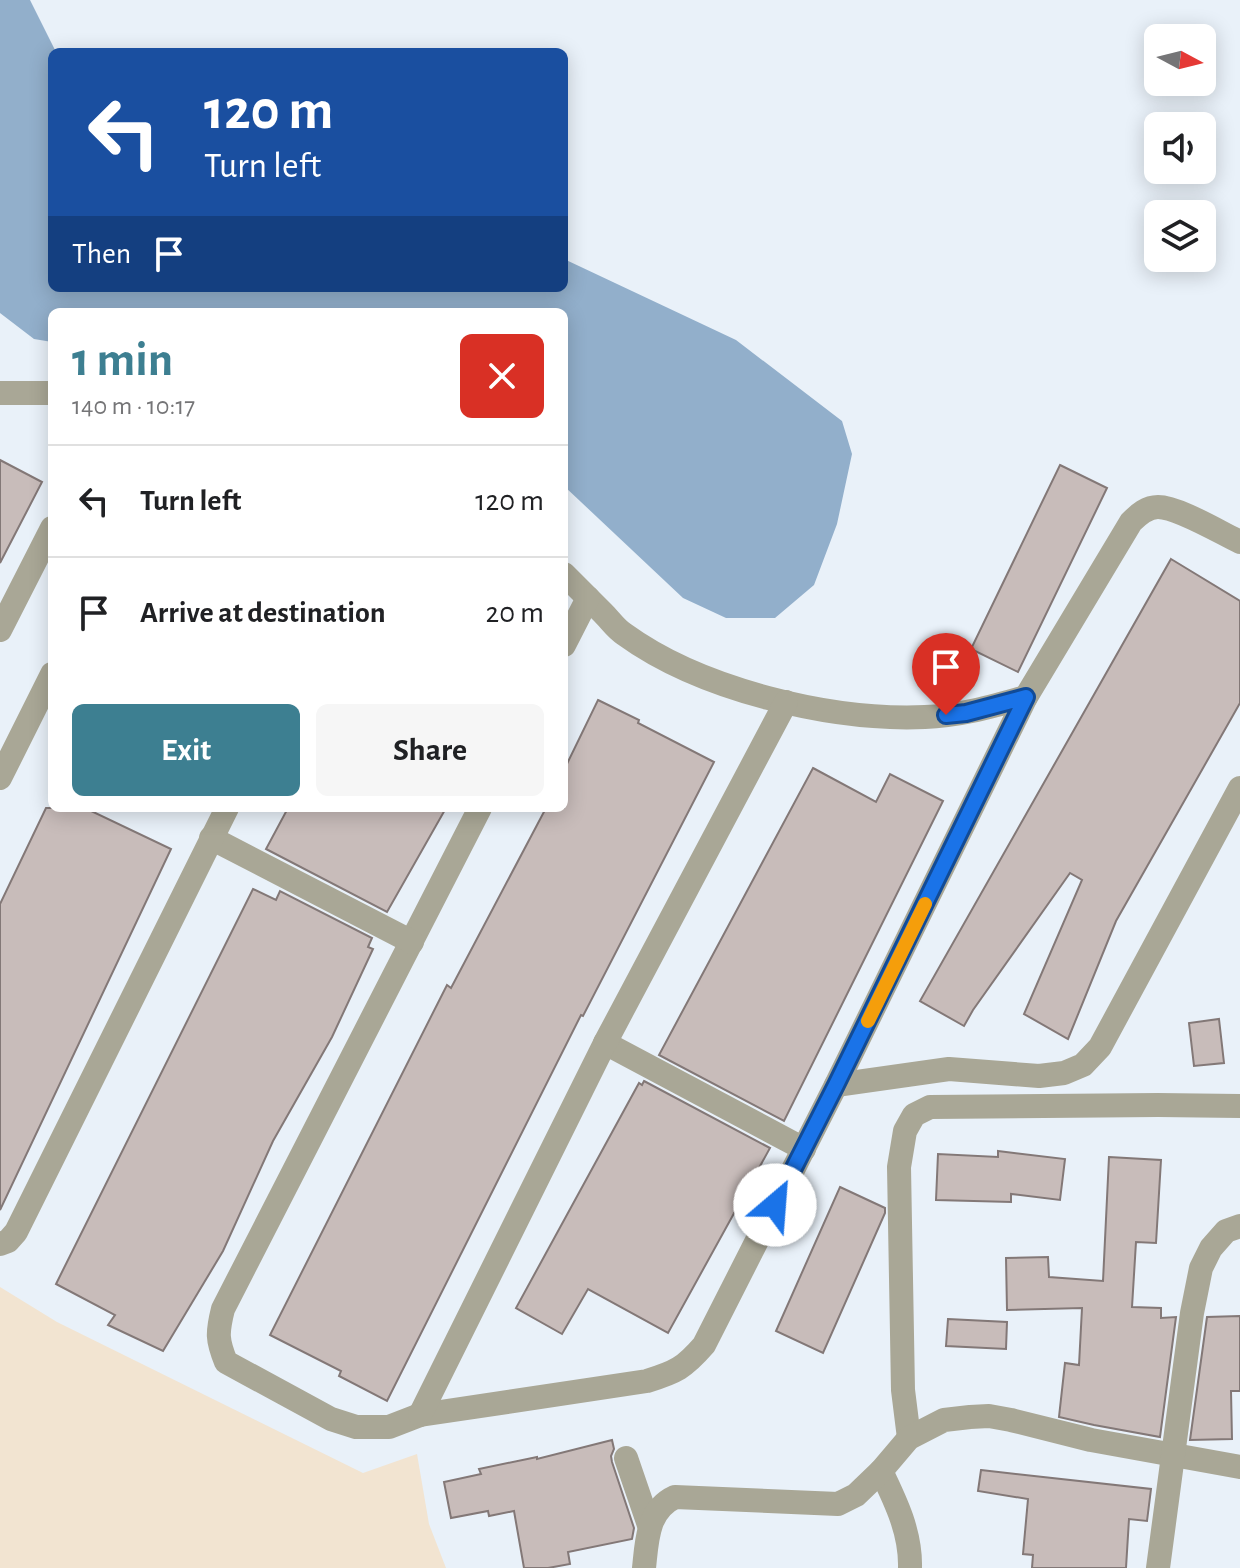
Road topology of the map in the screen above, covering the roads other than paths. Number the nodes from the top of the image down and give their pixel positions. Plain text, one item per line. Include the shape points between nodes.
1 (0, 393) edge
2 (48, 393) edge
3 (48, 536) edge
4 (1240, 542) edge
5 (568, 578) edge
6 (588, 598) junction
7 (0, 630) edge
8 (568, 637) edge
9 (48, 682) edge
10 (1026, 697) junction
11 (786, 702) junction
12 (0, 778) edge
13 (1240, 788) edge
14 (225, 812) edge
15 (478, 812) edge
16 (211, 838) junction
17 (412, 942) junction
18 (605, 1043) junction
19 (836, 1085) junction
20 (1240, 1106) edge
21 (804, 1149) junction
22 (1240, 1226) edge
23 (0, 1244) edge
24 (420, 1415) junction
25 (909, 1438) junction
26 (1173, 1456) junction
27 (626, 1458) dead end
28 (1240, 1467) edge
29 (881, 1471) junction
30 (649, 1525) junction
31 (644, 1568) edge
32 (910, 1568) edge
33 (1158, 1568) edge

1 - 2 street
3 - 7 street
4 - 10 street via 1170,509 1143,511 1131,522
5 - 6 street
6 - 8 street
6 - 11 street via 622,633 655,653 731,687
9 - 12 street
10 - 11 street via 926,717 886,717
10 - 19 street
11 - 18 street
13 - 19 street via 1100,1047 1083,1065 1039,1076 949,1069
14 - 16 street
15 - 17 street
16 - 17 street
16 - 23 street via 16,1232
17 - 24 street via 223,1309 217,1331 226,1362 331,1419 373,1428
18 - 21 street
18 - 24 street
19 - 21 street
20 - 25 street via 930,1107 914,1115 905,1131 899,1167 903,1390
21 - 24 street via 704,1345 689,1362 647,1381
22 - 26 street via 1226,1231 1201,1268
25 - 26 street via 944,1420 989,1416
25 - 29 street
26 - 28 street
26 - 33 street
27 - 30 street
29 - 30 street via 838,1504 675,1497 665,1501
29 - 32 street via 906,1529
30 - 31 street

